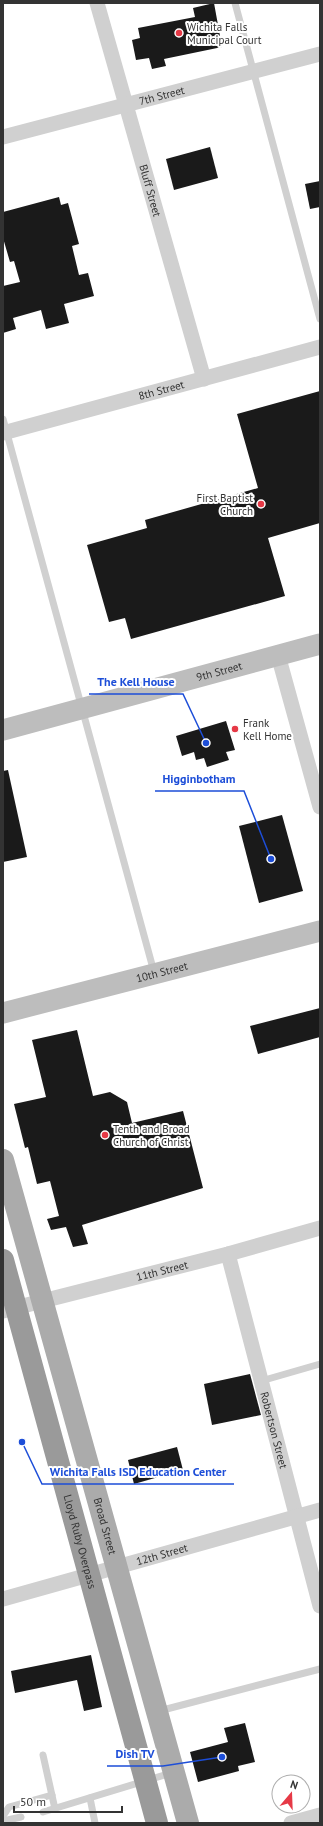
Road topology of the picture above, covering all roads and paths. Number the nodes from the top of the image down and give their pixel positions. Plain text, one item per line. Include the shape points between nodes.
1 (97, 3) edge
2 (235, 3) edge
3 (320, 54) edge
4 (253, 72) junction
5 (125, 105) junction
6 (3, 137) edge
7 (320, 319) edge
8 (320, 347) edge
9 (204, 379) junction
10 (4, 428) edge
11 (320, 644) edge
12 (278, 655) junction
13 (82, 708) junction
14 (3, 730) edge
15 (320, 807) edge
16 (320, 931) edge
17 (154, 974) junction
18 (3, 1013) edge
19 (3, 1160) edge
20 (320, 1228) edge
21 (228, 1254) junction
22 (3, 1260) edge
23 (42, 1301) junction
24 (3, 1312) edge
25 (320, 1364) edge
26 (261, 1381) junction
27 (320, 1510) edge
28 (296, 1516) junction
29 (116, 1567) junction
30 (3, 1598) edge
31 (320, 1606) edge
32 (320, 1669) edge
33 (157, 1712) junction
34 (43, 1755) dead end
35 (173, 1772) junction
36 (52, 1795) junction
37 (90, 1798) junction
38 (55, 1809) junction
39 (43, 1812) dead end
40 (320, 1815) edge
41 (3, 1816) edge
42 (21, 1817) dead end
43 (3, 1822) edge
44 (96, 1823) edge
45 (157, 1823) edge
46 (188, 1823) edge
47 (291, 1823) edge

1 - 5 street, Bluff Street
2 - 4 lane
3 - 4 street, 7th Street
4 - 5 street, 7th Street
4 - 7 lane
5 - 6 street, 7th Street
5 - 9 street, Bluff Street
8 - 9 street, 8th Street
9 - 10 street, 8th Street
10 - 13 lane
11 - 12 street, 9th Street
12 - 13 street, 9th Street
12 - 15 street
13 - 14 street, 9th Street
13 - 17 lane
16 - 17 street, 10th Street
17 - 18 street, 10th Street
19 - 23 main road, Broad Street
20 - 21 street, 11th Street
21 - 23 street, 11th Street
21 - 26 street, Robertson Street
22 - 45 highway, Lloyd Ruby Overpass, bridge
23 - 24 street, 11th Street
23 - 29 main road, Broad Street
25 - 26 lane
26 - 28 street, Robertson Street
27 - 28 street, 12th Street
28 - 29 street, 12th Street
28 - 31 street, Robertson Street
29 - 30 street, 12th Street
29 - 33 main road, Broad Street
32 - 33 lane
33 - 35 main road, Broad Street
34 - 36 lane
35 - 37 lane
35 - 46 main road, Broad Street
36 - 38 lane
36 - 41 lane via 9,1807
37 - 38 lane
37 - 44 lane
38 - 39 lane
40 - 47 street
42 - 43 lane

